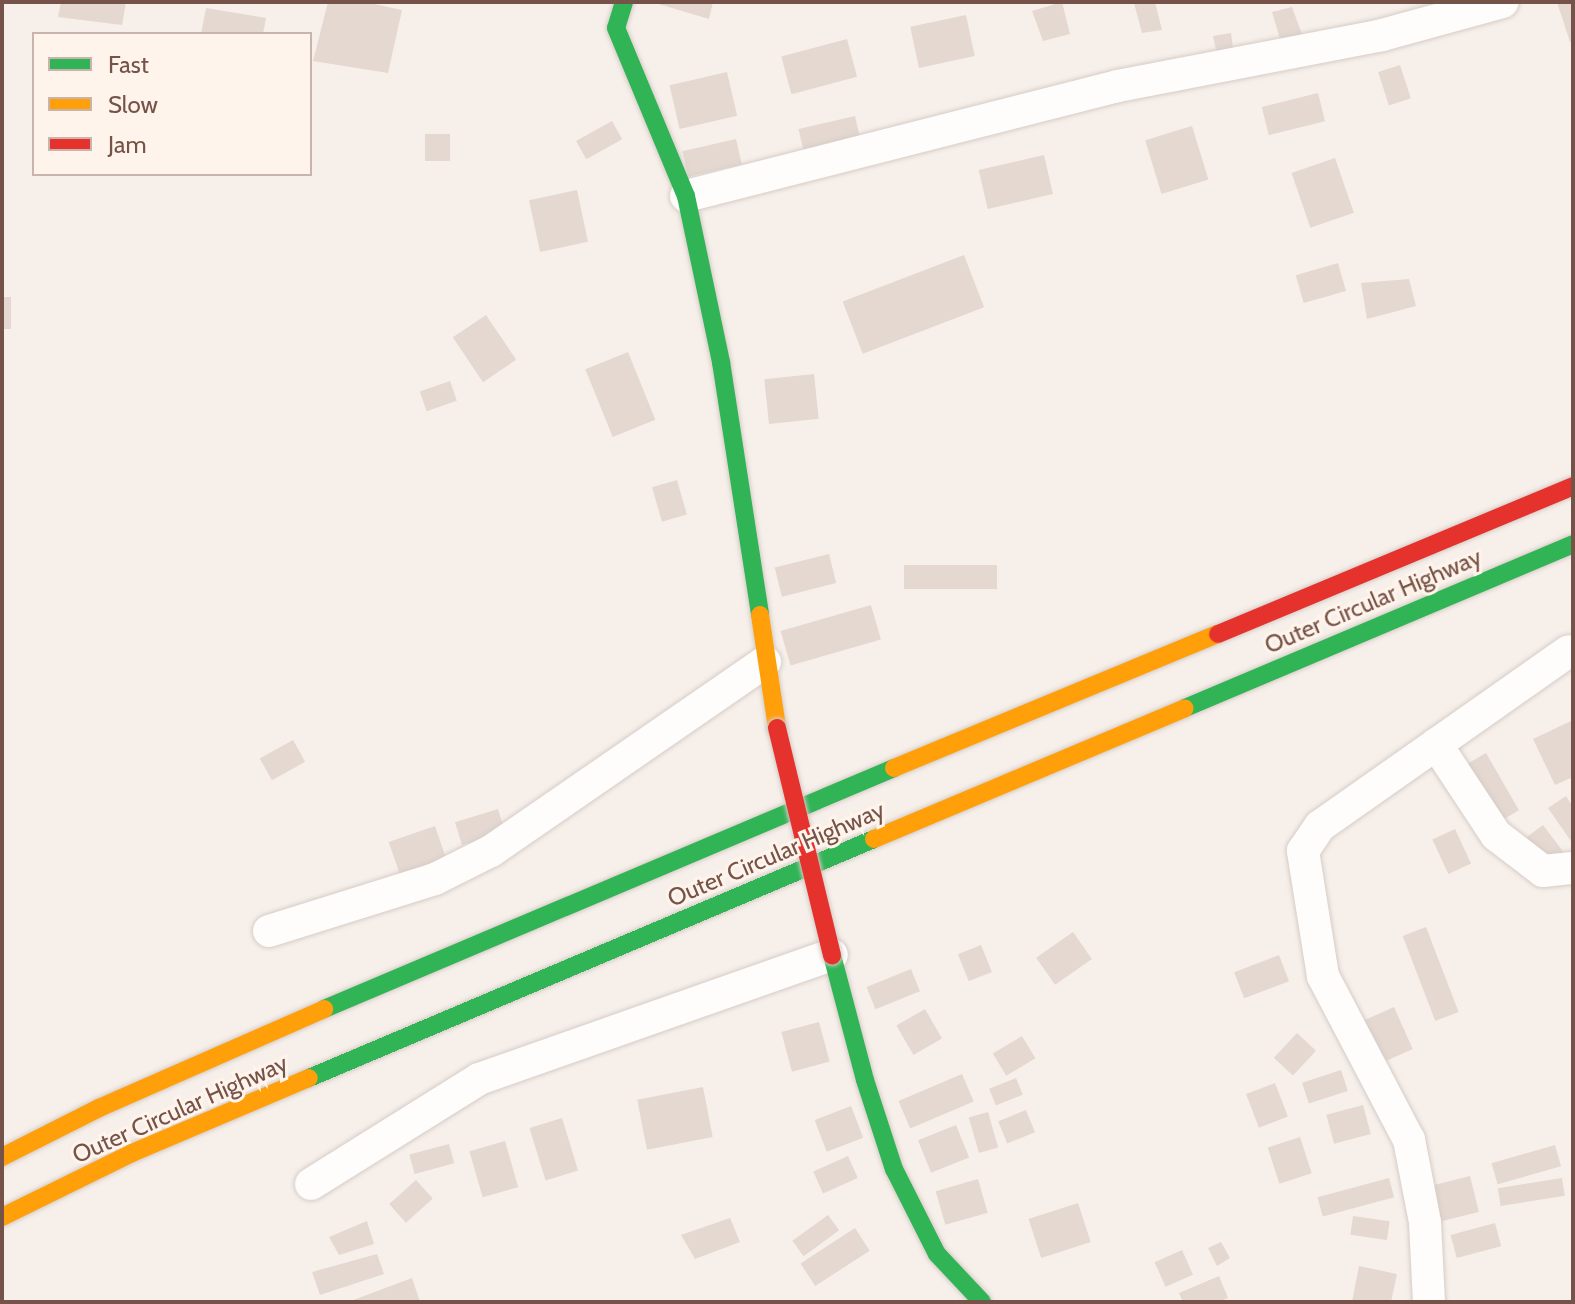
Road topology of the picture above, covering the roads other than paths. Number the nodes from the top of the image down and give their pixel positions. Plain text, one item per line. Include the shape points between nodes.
1 (624, 2) edge
2 (1503, 2) edge
3 (686, 196) junction
4 (1573, 486) edge
5 (1573, 544) edge
6 (1569, 651) dead end
7 (765, 662) junction
8 (1436, 744) junction
9 (1573, 868) edge
10 (269, 931) dead end
11 (832, 955) junction
12 (2, 1157) edge
13 (311, 1184) dead end
14 (2, 1217) edge
15 (982, 1302) edge
16 (1429, 1302) edge

1 - 3 main road via 616,28
2 - 3 street via 1382,35 1118,86
3 - 7 main road via 721,362
4 - 12 main road, Outer Circular Highway via 447,954 99,1108
5 - 14 main road, Outer Circular Highway via 132,1153
6 - 8 street
7 - 10 street via 491,851 435,879
7 - 11 main road, bridge
8 - 9 street via 1496,835 1543,871
8 - 16 street via 1320,826 1303,851 1323,976 1409,1140 1425,1222
11 - 13 street via 479,1079
11 - 15 main road via 894,1169 937,1254

